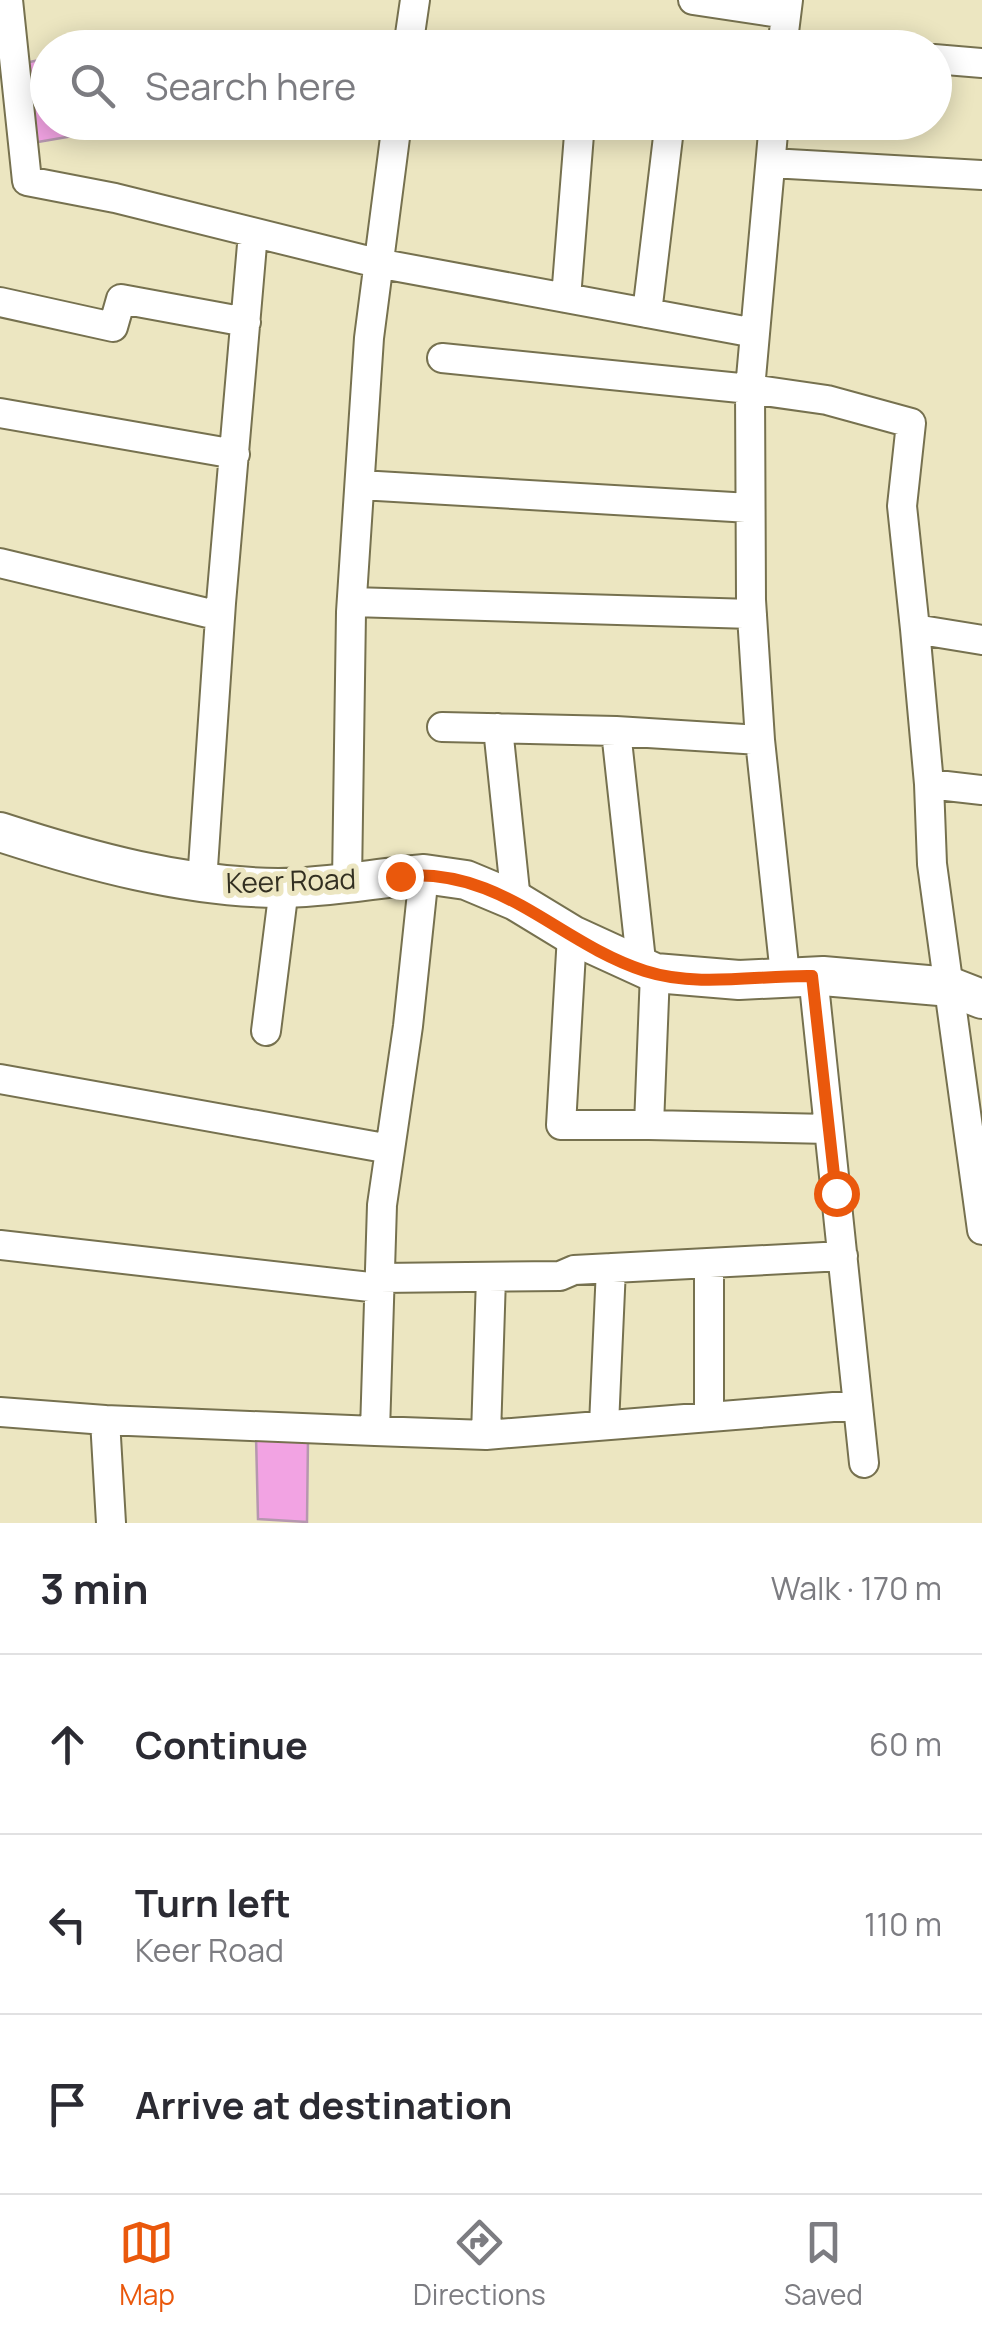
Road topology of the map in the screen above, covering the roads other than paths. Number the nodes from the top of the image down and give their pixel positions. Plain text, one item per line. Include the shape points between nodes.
1 (8, 0) edge
2 (415, 0) edge
3 (693, 0) edge
4 (787, 7) edge
5 (411, 30) edge
6 (952, 60) edge
7 (982, 63) edge
8 (395, 140) edge
9 (579, 140) edge
10 (668, 140) edge
11 (773, 140) edge
12 (771, 163) junction
13 (982, 175) edge
14 (14, 186) edge
15 (253, 233) junction
16 (377, 263) junction
17 (566, 298) junction
18 (0, 302) edge
19 (647, 313) junction
20 (246, 322) junction
21 (755, 333) junction
22 (442, 358) dead end
23 (750, 389) junction
24 (0, 413) edge
25 (235, 454) junction
26 (360, 485) junction
27 (750, 508) junction
28 (0, 563) edge
29 (352, 602) junction
30 (752, 614) junction
31 (220, 616) junction
32 (915, 630) junction
33 (982, 640) edge
34 (442, 727) dead end
35 (498, 728) junction
36 (616, 731) junction
37 (760, 740) junction
38 (929, 784) junction
39 (982, 790) edge
40 (0, 832) edge
41 (424, 874) junction
42 (202, 882) junction
43 (347, 882) junction
44 (284, 888) junction
45 (516, 902) junction
46 (572, 934) junction
47 (648, 972) junction
48 (798, 975) junction
49 (966, 993) edge
50 (266, 1032) dead end
51 (0, 1078) edge
52 (649, 1125) junction
53 (829, 1129) junction
54 (390, 1148) junction
55 (982, 1230) edge
56 (0, 1246) edge
57 (842, 1256) junction
58 (710, 1263) junction
59 (611, 1268) junction
60 (492, 1277) junction
61 (380, 1283) junction
62 (858, 1405) junction
63 (0, 1412) edge
64 (709, 1417) junction
65 (105, 1420) junction
66 (604, 1425) junction
67 (374, 1431) junction
68 (486, 1435) junction
69 (864, 1463) dead end
70 (111, 1523) edge

1 - 14 street
2 - 5 street
3 - 4 street
6 - 7 street
8 - 16 street
9 - 17 street
10 - 19 street
11 - 12 street
12 - 13 street
12 - 21 street
14 - 15 street via 115,198
15 - 16 street
15 - 20 street
16 - 17 street
16 - 26 street
17 - 19 street
18 - 20 street via 112,327 121,299
19 - 21 street
20 - 25 street
21 - 23 street
22 - 23 street
23 - 27 street
23 - 32 street via 827,400 911,423 902,506
24 - 25 street
25 - 31 street
26 - 27 street
26 - 29 street
27 - 30 street
28 - 31 street
29 - 30 street
29 - 43 street
30 - 37 street
31 - 42 street
32 - 33 street
32 - 38 street
34 - 35 street
35 - 36 street
35 - 45 street
36 - 37 street
36 - 47 street
37 - 48 street
38 - 39 street
38 - 49 street via 932,864
40 - 42 street, Keer Road
41 - 43 street, Keer Road
41 - 45 street, Keer Road via 466,880
41 - 54 street
42 - 44 street, Keer Road
43 - 44 street, Keer Road
44 - 50 street
45 - 46 street, Keer Road
46 - 47 street, Keer Road
46 - 52 street via 561,1125
47 - 48 street, Keer Road via 739,980
47 - 52 street
48 - 49 street, Keer Road
48 - 53 street
49 - 55 street
51 - 54 street
52 - 53 street
53 - 57 street
54 - 61 street
56 - 61 street
57 - 58 street
57 - 62 street
58 - 59 street
58 - 64 street
59 - 60 street
59 - 66 street
60 - 61 street
60 - 68 street
61 - 67 street
62 - 64 street
62 - 69 street
63 - 65 street
64 - 66 street
65 - 67 street
65 - 70 street
66 - 68 street
67 - 68 street

